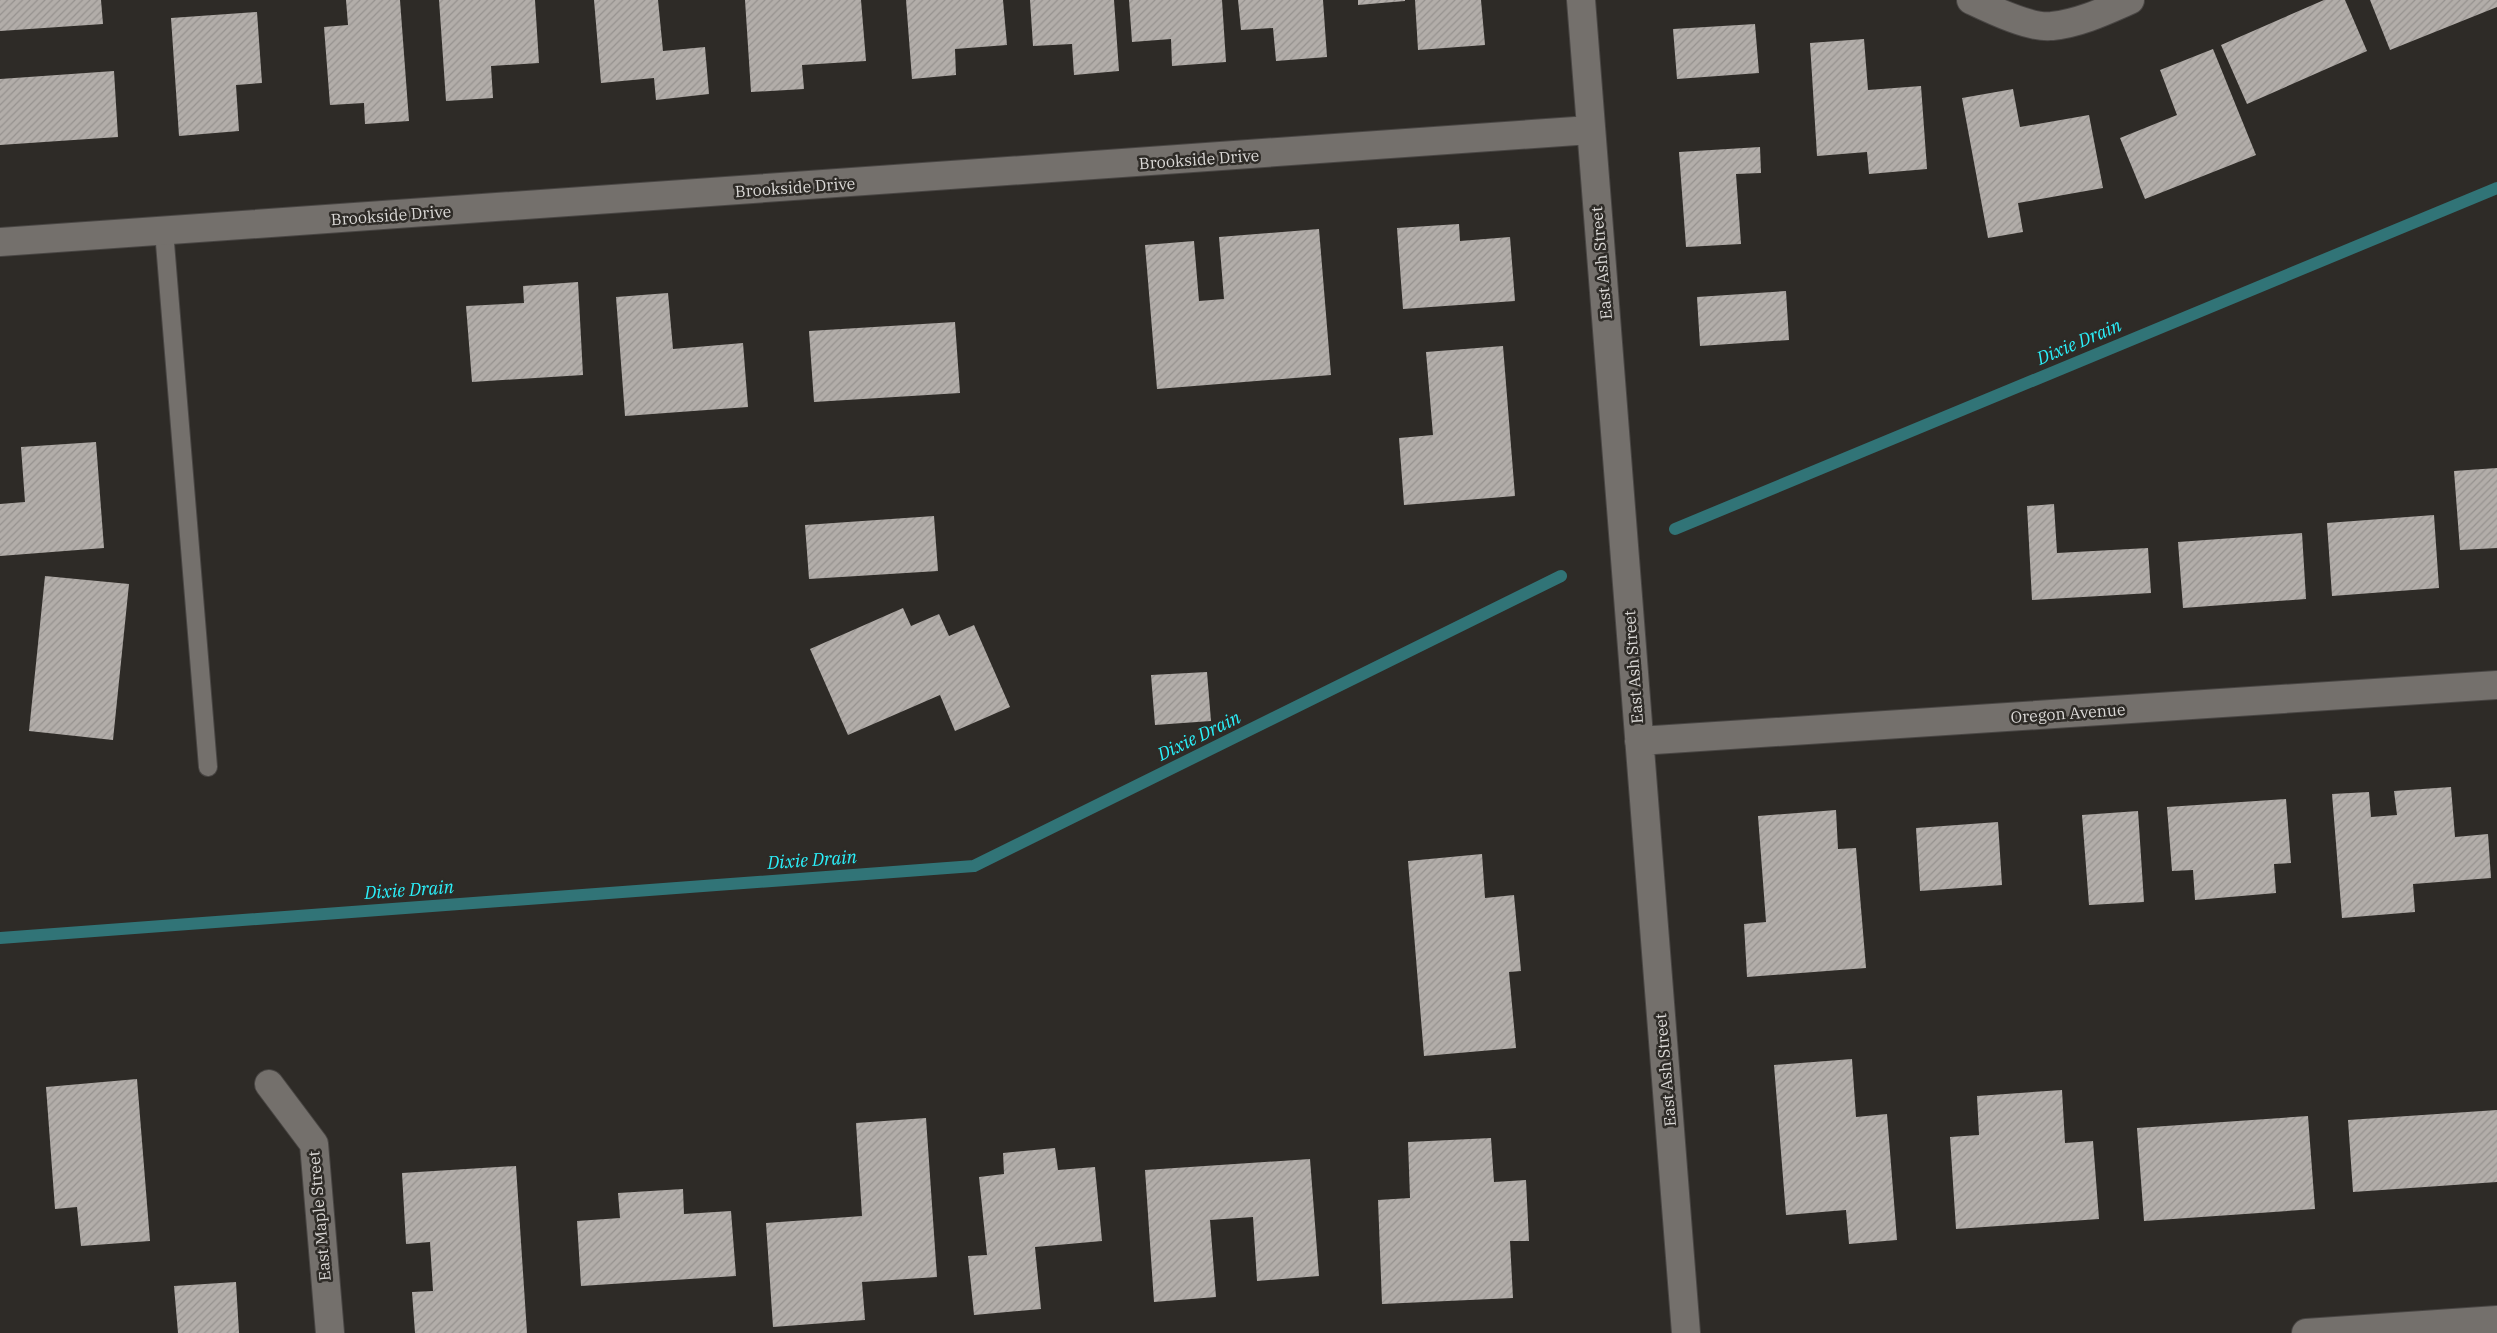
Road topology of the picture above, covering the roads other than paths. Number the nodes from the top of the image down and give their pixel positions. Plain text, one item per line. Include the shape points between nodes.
1 (1581, 0) edge
2 (1971, 0) edge
3 (2130, 0) edge
4 (1590, 130) junction
5 (164, 231) junction
6 (0, 242) edge
7 (2497, 685) edge
8 (1639, 741) junction
9 (208, 767) dead end
10 (270, 1084) dead end
11 (2497, 1320) edge
12 (330, 1333) edge
13 (1686, 1333) edge
14 (2306, 1333) edge

1 - 4 street, East Ash Street
2 - 3 street via 2004,16 2050,27 2093,16
4 - 5 street, Brookside Drive
4 - 8 street, East Ash Street
5 - 6 street, Brookside Drive
5 - 9 lane
7 - 8 street, Oregon Avenue
8 - 13 street, East Ash Street
10 - 12 street, East Maple Street via 314,1144
11 - 14 street

